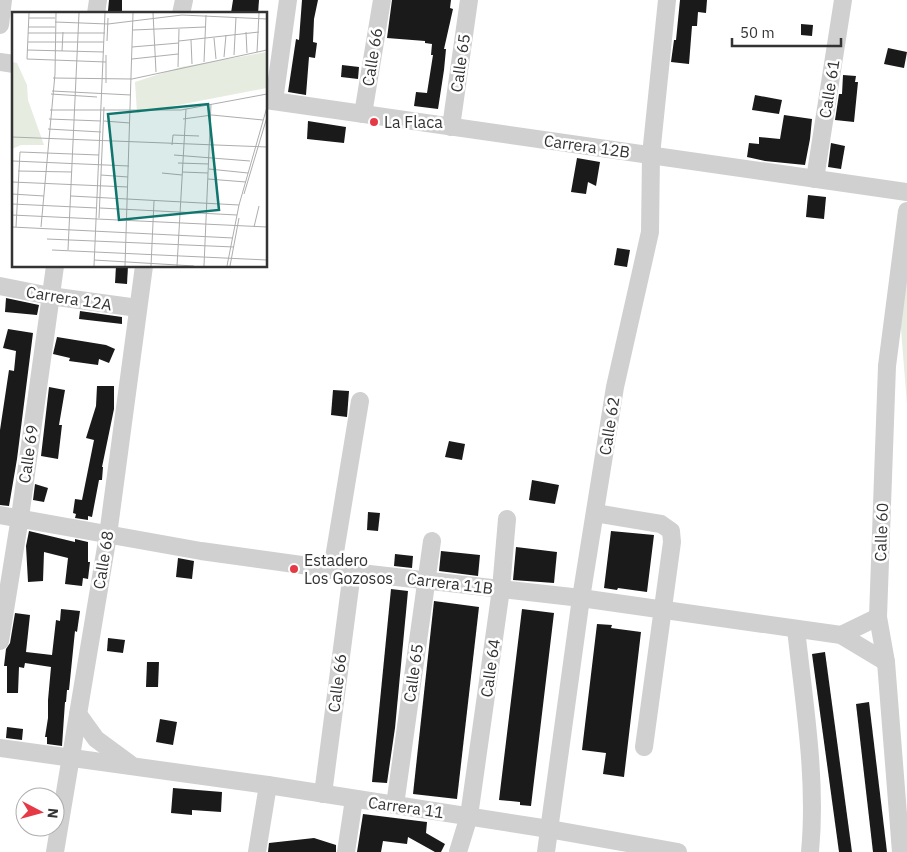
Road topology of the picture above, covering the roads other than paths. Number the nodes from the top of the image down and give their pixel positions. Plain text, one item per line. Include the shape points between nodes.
1 (4, 0) edge
2 (288, 0) edge
3 (382, 0) edge
4 (469, 0) edge
5 (667, 0) edge
6 (843, 0) edge
7 (0, 25) edge
8 (270, 101) edge
9 (363, 114) junction
10 (451, 127) junction
11 (651, 155) junction
12 (815, 179) junction
13 (907, 192) edge
14 (907, 211) edge
15 (55, 268) edge
16 (144, 268) edge
17 (0, 286) edge
18 (50, 296) junction
19 (138, 308) junction
20 (360, 401) dead end
21 (595, 513) junction
22 (0, 514) edge
23 (20, 518) junction
24 (507, 519) dead end
25 (108, 535) junction
26 (432, 541) dead end
27 (332, 570) junction
28 (352, 572) junction
29 (426, 580) junction
30 (501, 589) junction
31 (581, 598) junction
32 (663, 609) junction
33 (878, 617) junction
34 (796, 629) junction
35 (841, 635) junction
36 (0, 641) edge
37 (886, 662) junction
38 (78, 714) junction
39 (644, 747) dead end
40 (0, 748) edge
41 (71, 759) junction
42 (133, 766) junction
43 (268, 785) junction
44 (323, 794) junction
45 (354, 800) junction
46 (395, 804) junction
47 (469, 816) junction
48 (549, 829) junction
49 (55, 852) edge
50 (257, 852) edge
51 (346, 852) edge
52 (458, 852) edge
53 (546, 852) edge
54 (678, 852) edge
55 (810, 852) edge
56 (901, 852) edge

1 - 7 street
2 - 8 street
3 - 9 street, Calle 66
4 - 10 street, Calle 65
5 - 11 street, Calle 62
6 - 12 street, Calle 61
8 - 9 street, Carrera 12B
9 - 10 street, Carrera 12B
10 - 11 street, Carrera 12B
11 - 12 street, Carrera 12B
11 - 21 street, Calle 62 via 650,232 615,387
12 - 13 street, Carrera 12B
14 - 33 street, Calle 60 via 887,366
15 - 18 street, Calle 69
16 - 19 street, Calle 68
17 - 18 street, Carrera 12A
18 - 19 street, Carrera 12A
18 - 23 street, Calle 69
19 - 25 street, Calle 68
20 - 27 street
21 - 31 street, Calle 62
21 - 32 street via 661,524 671,531
22 - 23 street, Carrera 11B
23 - 25 street, Carrera 11B
23 - 36 street, Calle 69
24 - 30 street, Calle 64
25 - 27 street, Carrera 11B
25 - 38 street, Calle 68
26 - 29 street, Calle 65
27 - 28 street, Carrera 11B
28 - 29 street, Carrera 11B
28 - 44 street, Calle 66
29 - 30 street, Carrera 11B
29 - 46 street, Calle 65
30 - 31 street, Carrera 11B
30 - 47 street, Calle 64
31 - 32 street, Carrera 11B
31 - 48 street, Calle 62
32 - 34 street, Carrera 11B
32 - 39 street
33 - 35 street
33 - 37 street, Calle 60
34 - 35 street, Carrera 11B
34 - 55 street via 812,789
35 - 37 street, Carrera 11B
37 - 56 street, Calle 60
38 - 41 street, Calle 68
38 - 42 street, Carrera 11 via 96,739
40 - 41 street, Carrera 11
41 - 42 street, Carrera 11
41 - 49 street, Calle 68
42 - 43 street, Carrera 11
43 - 44 street, Carrera 11
43 - 50 street
44 - 45 street, Carrera 11
45 - 46 street, Carrera 11
45 - 51 street
46 - 47 street, Carrera 11
47 - 48 street, Carrera 11
47 - 52 street, Calle 64
48 - 53 street, Calle 62
48 - 54 street, Carrera 11

